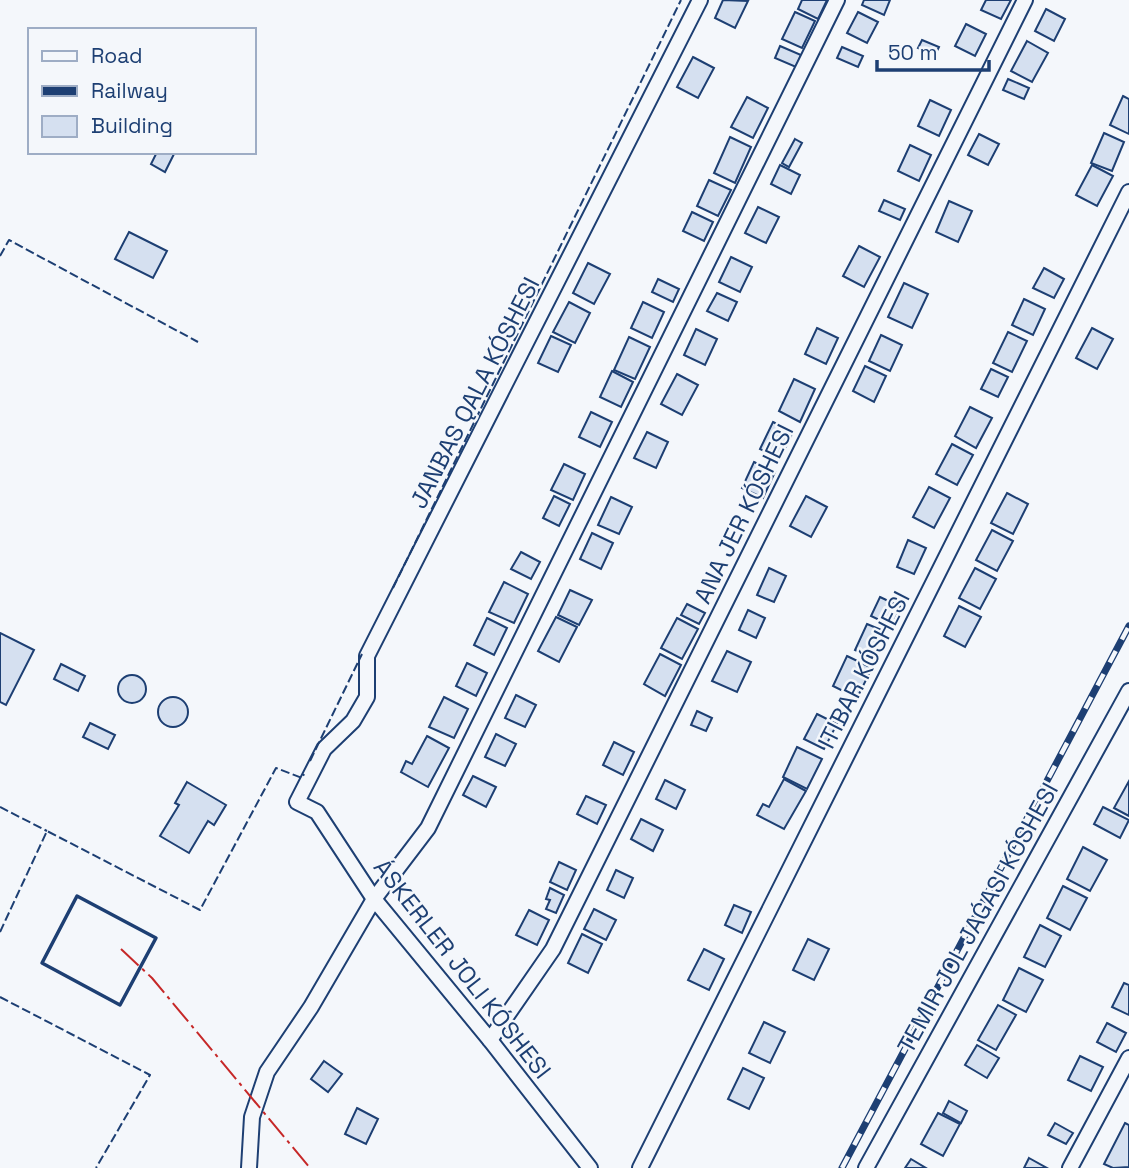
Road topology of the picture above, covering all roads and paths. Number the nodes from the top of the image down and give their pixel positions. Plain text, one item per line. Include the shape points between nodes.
1 (700, 0) edge
2 (837, 0) edge
3 (1025, 0) edge
4 (1129, 192) edge
5 (1129, 691) edge
6 (374, 899) junction
7 (490, 1040) junction
8 (1129, 1058) edge
9 (249, 1168) edge
10 (590, 1168) edge
11 (640, 1168) edge
12 (866, 1168) edge
13 (1070, 1168) edge

1 - 6 street, JANBAS QALA KÓSHESI via 367,656 367,697 354,721 324,749 297,802 317,812
2 - 6 street via 428,828
3 - 7 street, ANA JER KÓSHESI via 553,949
4 - 11 street, ITIBAR KÓSHESI
5 - 12 street
6 - 7 street
6 - 9 street via 267,1072 253,1116
7 - 10 street
8 - 13 street

